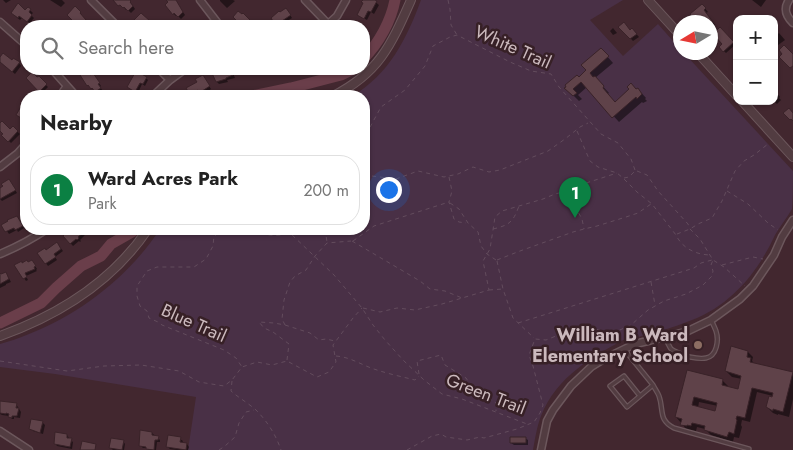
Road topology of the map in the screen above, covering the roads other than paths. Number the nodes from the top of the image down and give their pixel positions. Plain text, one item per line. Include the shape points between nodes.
1 (91, 0) edge
2 (200, 0) edge
3 (305, 0) edge
4 (346, 0) edge
5 (406, 0) edge
6 (411, 0) edge
7 (648, 0) edge
8 (789, 0) edge
9 (406, 12) junction
10 (111, 20) edge
11 (215, 20) edge
12 (323, 20) edge
13 (333, 20) edge
14 (0, 22) edge
15 (793, 23) edge
16 (673, 27) edge
17 (20, 40) edge
18 (704, 60) edge
19 (370, 69) edge
20 (57, 75) edge
21 (165, 75) edge
22 (177, 75) edge
23 (364, 75) edge
24 (170, 80) junction
25 (67, 86) junction
26 (64, 90) edge
27 (71, 90) edge
28 (159, 90) edge
29 (343, 90) edge
30 (733, 92) edge
31 (746, 105) edge
32 (20, 151) edge
33 (793, 157) edge
34 (1, 164) edge
35 (793, 220) edge
36 (38, 235) edge
37 (143, 235) edge
38 (0, 254) edge
39 (711, 320) junction
40 (0, 336) edge
41 (665, 338) junction
42 (624, 349) junction
43 (653, 386) junction
44 (640, 396) junction
45 (0, 431) edge
46 (749, 449) edge
47 (29, 450) edge
48 (541, 450) edge

1 - 10 street
2 - 11 street
3 - 12 street
4 - 13 street
5 - 9 street
6 - 9 street
7 - 16 street
8 - 15 street via 786,12
9 - 19 street via 381,59
14 - 17 street
18 - 30 street
20 - 25 street
21 - 24 street
22 - 24 street
23 - 29 street
24 - 28 street
25 - 26 street
25 - 27 street
31 - 33 street
32 - 34 street
35 - 39 street via 750,289
36 - 38 street
37 - 40 street via 114,269 88,291 55,312
39 - 41 street
39 - 41 lane via 717,341 714,353 706,358 677,352
41 - 42 street
42 - 43 lane
42 - 48 street via 591,368 571,386 553,410
43 - 44 lane
43 - 46 lane via 668,425
44 - 44 lane via 627,407 610,386 624,376
45 - 47 street

